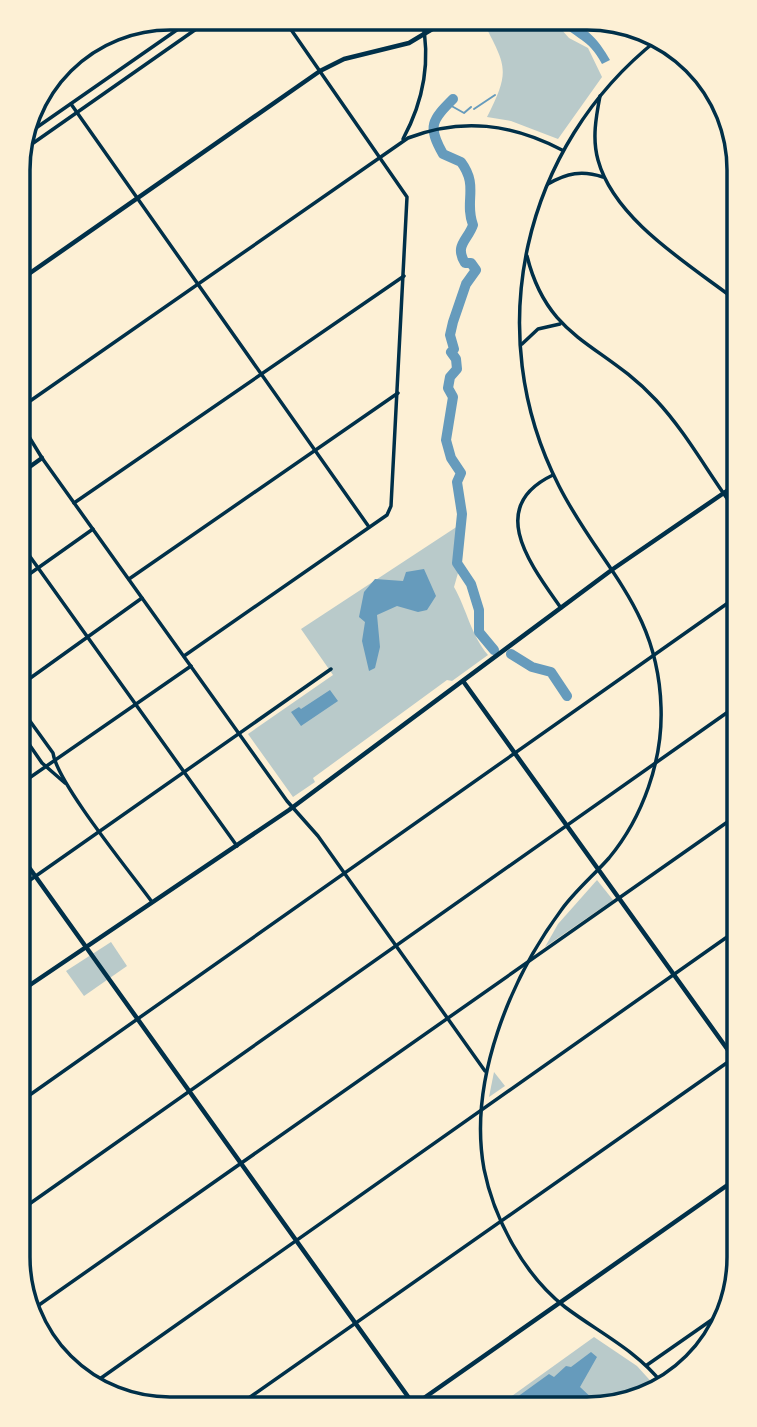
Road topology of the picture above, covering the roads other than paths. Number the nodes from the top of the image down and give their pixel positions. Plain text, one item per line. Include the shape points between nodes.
1 (177, 30) edge
2 (195, 30) edge
3 (291, 30) edge
4 (425, 30) edge
5 (434, 30) edge
6 (426, 36) junction
7 (651, 45) edge
8 (320, 71) junction
9 (601, 94) junction
10 (71, 104) junction
11 (77, 112) junction
12 (36, 128) edge
13 (402, 141) junction
14 (32, 144) edge
15 (562, 149) junction
16 (381, 158) junction
17 (604, 177) junction
18 (546, 185) junction
19 (137, 199) junction
20 (526, 254) junction
21 (30, 272) edge
22 (404, 276) junction
23 (197, 285) junction
24 (727, 293) edge
25 (560, 324) junction
26 (520, 346) junction
27 (259, 374) junction
28 (398, 393) junction
29 (30, 401) edge
30 (30, 438) edge
31 (314, 451) junction
32 (42, 458) junction
33 (30, 467) edge
34 (553, 475) junction
35 (727, 491) edge
36 (723, 494) junction
37 (727, 499) edge
38 (74, 503) junction
39 (369, 527) junction
40 (93, 529) junction
41 (30, 557) edge
42 (38, 568) junction
43 (613, 569) junction
44 (30, 574) edge
45 (129, 579) junction
46 (143, 598) junction
47 (727, 604) edge
48 (561, 608) junction
49 (87, 636) junction
50 (654, 655) junction
51 (184, 656) junction
52 (191, 666) junction
53 (331, 669) dead end
54 (30, 678) edge
55 (463, 681) junction
56 (136, 704) junction
57 (727, 713) edge
58 (30, 721) edge
59 (240, 734) junction
60 (30, 744) edge
61 (514, 754) junction
62 (54, 761) junction
63 (655, 764) junction
64 (48, 765) junction
65 (184, 773) junction
66 (30, 777) edge
67 (68, 787) junction
68 (294, 807) junction
69 (727, 822) edge
70 (566, 826) junction
71 (101, 832) junction
72 (237, 846) junction
73 (30, 869) edge
74 (598, 869) junction
75 (344, 873) junction
76 (36, 877) junction
77 (30, 881) edge
78 (619, 899) junction
79 (152, 902) junction
80 (727, 937) edge
81 (396, 946) junction
82 (86, 947) junction
83 (528, 962) junction
84 (674, 974) junction
85 (30, 985) edge
86 (137, 1018) junction
87 (448, 1018) junction
88 (727, 1044) edge
89 (727, 1062) edge
90 (486, 1072) junction
91 (190, 1091) junction
92 (30, 1094) edge
93 (479, 1112) junction
94 (242, 1164) junction
95 (727, 1185) edge
96 (30, 1203) edge
97 (501, 1221) junction
98 (298, 1242) junction
99 (560, 1302) junction
100 (38, 1306) edge
101 (714, 1317) edge
102 (356, 1323) junction
103 (647, 1365) junction
104 (658, 1378) edge
105 (99, 1379) edge
106 (250, 1397) edge
107 (408, 1397) edge
108 (425, 1397) edge

1 - 10 street
2 - 11 street
3 - 8 street
4 - 6 street
5 - 6 street
6 - 8 street via 344,59
6 - 13 street via 419,102
7 - 9 street via 620,70
8 - 16 street
8 - 19 street
9 - 15 street
9 - 17 street via 595,145
10 - 11 street
10 - 12 street
11 - 14 street
11 - 19 street
13 - 15 street via 474,124 508,127
13 - 16 street
15 - 18 street
16 - 22 street via 407,197
16 - 23 street
17 - 18 street via 572,173
17 - 24 street via 658,241
18 - 20 street
19 - 21 street
19 - 23 street
20 - 25 street via 537,289
20 - 26 street
22 - 27 street
22 - 28 street
23 - 27 street
23 - 29 street
25 - 26 street via 538,329
25 - 36 street via 645,389 672,419
26 - 34 street via 529,408
27 - 31 street
27 - 38 street
28 - 31 street
28 - 39 street via 390,511
30 - 32 street
31 - 39 street
31 - 45 street
32 - 33 street
32 - 38 street
34 - 43 street
34 - 48 street via 526,492 516,521 531,561
35 - 36 street
36 - 37 street
36 - 43 street
38 - 40 street
39 - 51 street
40 - 42 street
40 - 45 street
41 - 42 street
42 - 44 street
42 - 49 street
43 - 48 street
43 - 50 street via 639,611
45 - 46 street
46 - 49 street
46 - 51 street
47 - 50 street
48 - 55 street
49 - 54 street
49 - 56 street
50 - 61 street
50 - 63 street via 661,705
51 - 52 street
52 - 56 street
52 - 59 street
53 - 59 street
55 - 61 street
55 - 68 street
56 - 62 street
56 - 65 street
57 - 63 street
58 - 62 street
59 - 65 street
59 - 68 street
60 - 64 street
61 - 70 street
61 - 75 street
62 - 64 street
62 - 67 street
63 - 70 street
63 - 74 street via 628,829
64 - 66 street
64 - 67 street
65 - 71 street
65 - 72 street
67 - 71 street
68 - 72 street
68 - 75 street
69 - 78 street
70 - 74 street
70 - 81 street
71 - 76 street
71 - 79 street
72 - 79 street
73 - 76 street
74 - 78 street
74 - 83 street via 562,908
75 - 81 street
75 - 86 street
76 - 77 street
76 - 82 street
78 - 83 street
78 - 84 street
79 - 82 street
80 - 84 street
81 - 87 street
81 - 91 street
82 - 85 street
82 - 86 street
83 - 87 street
83 - 90 street
84 - 88 street
84 - 93 street
86 - 91 street
86 - 92 street
87 - 90 street
87 - 94 street
89 - 97 street
90 - 93 street
91 - 94 street
91 - 96 street
93 - 97 street via 484,1170
93 - 98 street
94 - 98 street
94 - 100 street
95 - 99 street
97 - 99 street via 527,1265
97 - 102 street
98 - 102 street
98 - 105 street
99 - 103 street
99 - 108 street
101 - 103 street
102 - 106 street
102 - 107 street
103 - 104 street

